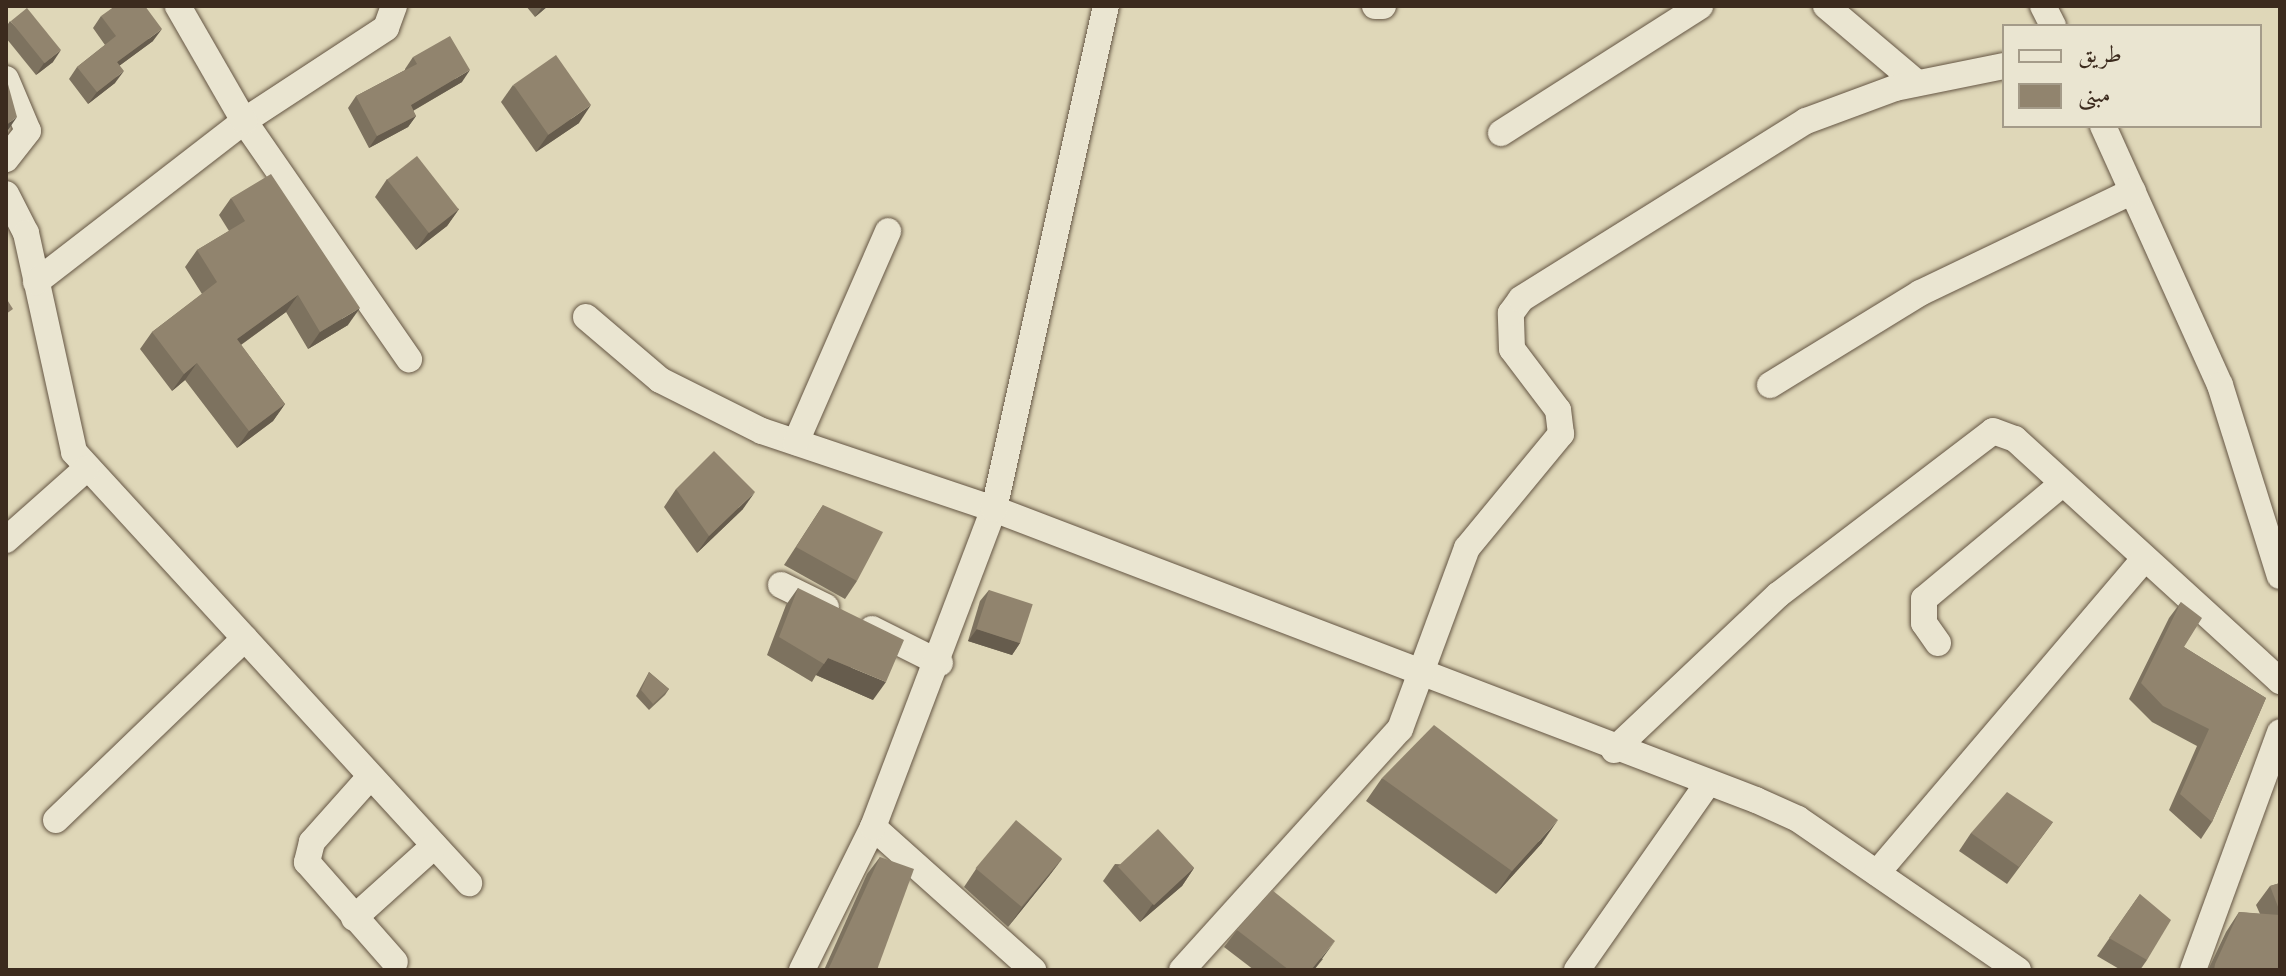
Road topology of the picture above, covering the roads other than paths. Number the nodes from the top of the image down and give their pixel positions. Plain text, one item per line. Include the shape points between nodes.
1 (178, 6) edge
2 (394, 6) edge
3 (1106, 6) edge
4 (1375, 6) edge
5 (1383, 6) edge
6 (1700, 6) edge
7 (1826, 6) edge
8 (2043, 6) edge
9 (2052, 24) edge
10 (2002, 66) edge
11 (6, 79) edge
12 (1917, 83) junction
13 (244, 121) junction
14 (2104, 128) edge
15 (1501, 133) dead end
16 (6, 159) edge
17 (2133, 191) junction
18 (6, 194) edge
19 (888, 231) dead end
20 (36, 282) junction
21 (586, 317) dead end
22 (409, 359) dead end
23 (1770, 385) dead end
24 (796, 442) junction
25 (86, 469) junction
26 (2061, 485) junction
27 (994, 509) junction
28 (6, 540) edge
29 (2142, 562) junction
30 (2280, 576) edge
31 (781, 585) dead end
32 (245, 638) junction
33 (1938, 643) dead end
34 (940, 663) junction
35 (1420, 673) junction
36 (2280, 681) edge
37 (2280, 732) edge
38 (1614, 750) junction
39 (369, 778) junction
40 (1706, 786) junction
41 (56, 820) dead end
42 (873, 827) junction
43 (434, 846) junction
44 (1877, 873) junction
45 (469, 883) dead end
46 (354, 918) junction
47 (395, 962) dead end
48 (802, 970) edge
49 (1033, 970) edge
50 (1182, 970) edge
51 (1577, 970) edge
52 (2018, 970) edge
53 (2193, 970) edge

1 - 13 street
2 - 13 street via 386,28
3 - 27 street
4 - 5 street
6 - 15 street
7 - 12 street
8 - 9 street
10 - 12 street
11 - 16 street via 28,131
12 - 35 street via 1806,121 1521,299 1510,322 1512,349 1558,410 1561,434 1467,548
13 - 20 street
13 - 22 street
14 - 17 street
17 - 23 street via 1920,293
17 - 30 street via 2220,385
18 - 20 street via 26,233
19 - 24 street
20 - 25 street via 64,416
21 - 24 street via 660,380
24 - 27 street
25 - 28 street
25 - 32 street
26 - 29 street
26 - 33 street via 1932,588 1921,610
26 - 38 street via 2004,432 1979,436 1705,658
27 - 34 street
27 - 35 street
29 - 36 street
29 - 44 street
31 - 34 street
32 - 39 street
32 - 41 street
34 - 42 street
35 - 38 street
35 - 50 street via 1400,729
37 - 53 street
38 - 40 street
39 - 43 street
39 - 46 street via 307,852 309,871
40 - 44 street via 1798,819
40 - 51 street
42 - 48 street
42 - 49 street
43 - 45 street
43 - 46 street
44 - 52 street
46 - 47 street

